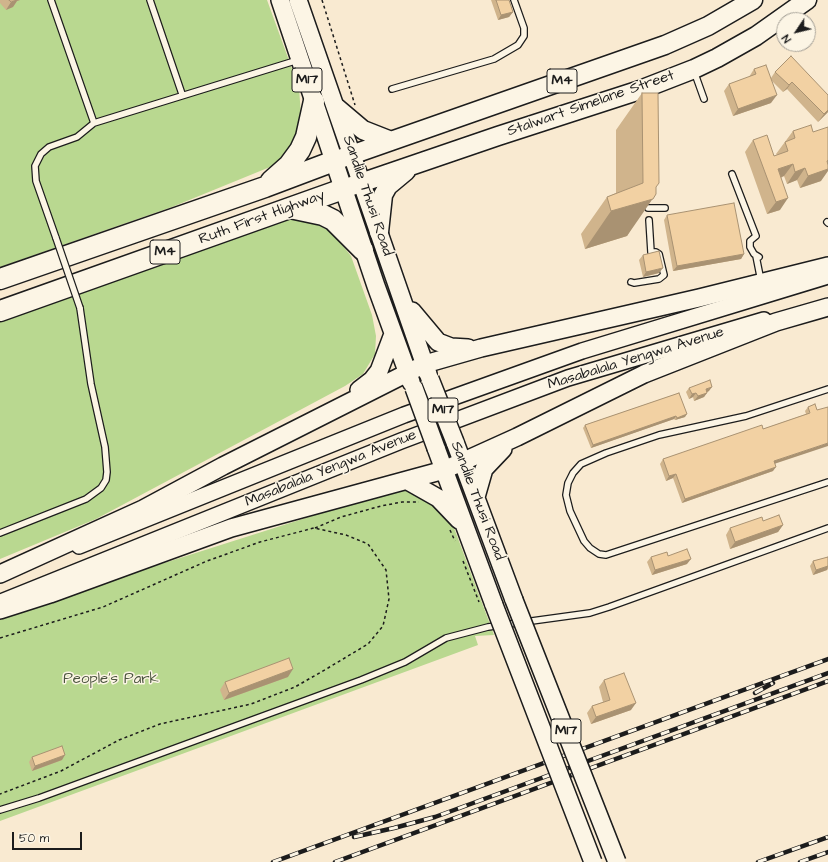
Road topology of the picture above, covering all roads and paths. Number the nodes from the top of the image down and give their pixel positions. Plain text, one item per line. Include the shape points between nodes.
1 (51, 0) edge
2 (150, 0) edge
3 (280, 0) edge
4 (298, 0) edge
5 (322, 0) edge
6 (514, 0) edge
7 (753, 0) edge
8 (807, 0) edge
9 (308, 57) junction
10 (694, 69) junction
11 (392, 89) dead end
12 (182, 94) junction
13 (704, 98) dead end
14 (314, 101) junction
15 (356, 106) dead end
16 (337, 108) junction
17 (94, 123) junction
18 (391, 141) junction
19 (353, 154) junction
20 (334, 161) junction
21 (415, 165) junction
22 (732, 174) dead end
23 (362, 182) junction
24 (265, 187) junction
25 (343, 189) junction
26 (290, 208) junction
27 (648, 208) edge
28 (664, 208) dead end
29 (649, 220) edge
30 (379, 232) junction
31 (363, 250) junction
32 (828, 266) edge
33 (828, 276) edge
34 (0, 279) edge
35 (631, 282) dead end
36 (761, 283) junction
37 (401, 297) junction
38 (828, 301) edge
39 (828, 307) edge
40 (0, 311) edge
41 (394, 334) junction
42 (482, 348) junction
43 (428, 371) junction
44 (411, 380) junction
45 (828, 389) edge
46 (312, 421) junction
47 (516, 437) junction
48 (463, 462) junction
49 (444, 470) junction
50 (408, 481) junction
51 (828, 482) edge
52 (476, 497) junction
53 (420, 502) dead end
54 (448, 526) dead end
55 (465, 526) junction
56 (314, 528) junction
57 (828, 528) edge
58 (0, 533) edge
59 (456, 542) dead end
60 (461, 555) dead end
61 (0, 576) edge
62 (493, 601) junction
63 (0, 603) edge
64 (0, 610) edge
65 (0, 638) edge
66 (0, 794) edge
67 (0, 810) edge
68 (594, 862) edge
69 (617, 862) edge

1 - 17 lane
2 - 12 lane
3 - 9 main road, Sandile Thusi Road / M17
4 - 9 main road, Sandile Thusi Road / M17
5 - 15 path
6 - 11 lane via 524,28 524,36 518,45 494,58
7 - 18 highway, Stalwart Simelane Street / M4 via 708,26 665,45
8 - 10 highway, Stalwart Simelane Street / M4 via 756,36
9 - 12 lane
9 - 14 main road, Sandile Thusi Road / M17
9 - 16 main road, Sandile Thusi Road / M17
10 - 13 lane
10 - 21 highway, Stalwart Simelane Street / M4 via 641,94
12 - 17 lane
14 - 20 main road, Sandile Thusi Road / M17
14 - 24 highway via 306,137 300,150 289,165
16 - 18 highway via 363,130
16 - 19 main road, Sandile Thusi Road / M17
17 - 58 lane, bridge via 82,134 49,147 41,154 35,166 36,181 80,308 91,384 105,447 106,480 101,488 86,499
18 - 19 highway, Stalwart Simelane Street / M4
19 - 20 highway, M4
19 - 23 main road, Sandile Thusi Road / M17
20 - 24 highway, Ruth First Highway / M4
20 - 25 main road, Sandile Thusi Road / M17
21 - 23 highway, Stalwart Simelane Street / M4
21 - 30 highway via 388,186 384,195
22 - 36 lane via 756,236 750,241 752,251 758,256
23 - 25 highway, M4
23 - 30 main road, Sandile Thusi Road / M17
24 - 34 highway, Ruth First Highway / M4
25 - 26 highway, Ruth First Highway / M4
25 - 31 main road, Sandile Thusi Road / M17
26 - 31 highway via 323,215 333,220
26 - 40 highway, Ruth First Highway / M4
27 - 28 lane
29 - 35 lane via 651,252 659,254 664,276 659,279
30 - 37 main road, Sandile Thusi Road / M17
31 - 41 main road, Sandile Thusi Road / M17
32 - 36 main road
33 - 61 main road, Masabalala Yengwa Avenue via 582,350 404,415 152,518
36 - 42 main road
37 - 42 main road via 438,342 452,348
37 - 43 main road, Sandile Thusi Road / M17
38 - 63 main road, Masabalala Yengwa Avenue via 568,378 401,441
39 - 47 main road via 776,322 685,356
41 - 44 main road, Sandile Thusi Road / M17
41 - 46 main road via 379,371 372,380
42 - 43 main road
43 - 44 main road
43 - 48 main road, Sandile Thusi Road / M17, bridge
44 - 46 main road
44 - 49 main road, Sandile Thusi Road / M17, bridge
45 - 51 lane via 746,416 659,435 606,453 581,464 568,483 566,494 570,511 584,541 590,548 606,555
46 - 61 main road via 143,509
47 - 48 main road
47 - 52 main road via 488,462
48 - 49 main road
48 - 52 main road, Sandile Thusi Road / M17
49 - 50 main road
49 - 55 main road, Sandile Thusi Road / M17
50 - 55 main road via 438,498
50 - 64 main road via 231,528
52 - 69 main road, Sandile Thusi Road / M17, bridge
53 - 56 path via 381,506 341,517
54 - 59 path
55 - 62 main road, Sandile Thusi Road / M17
56 - 65 path via 260,542 207,561 103,607
56 - 66 path via 346,535 368,544 386,570 389,599 383,626 368,644 295,687 251,704 160,724 119,740 60,771
57 - 67 lane via 590,613 488,627 446,638 405,662 360,680
60 - 62 path via 478,602
62 - 68 main road, Sandile Thusi Road / M17, bridge

